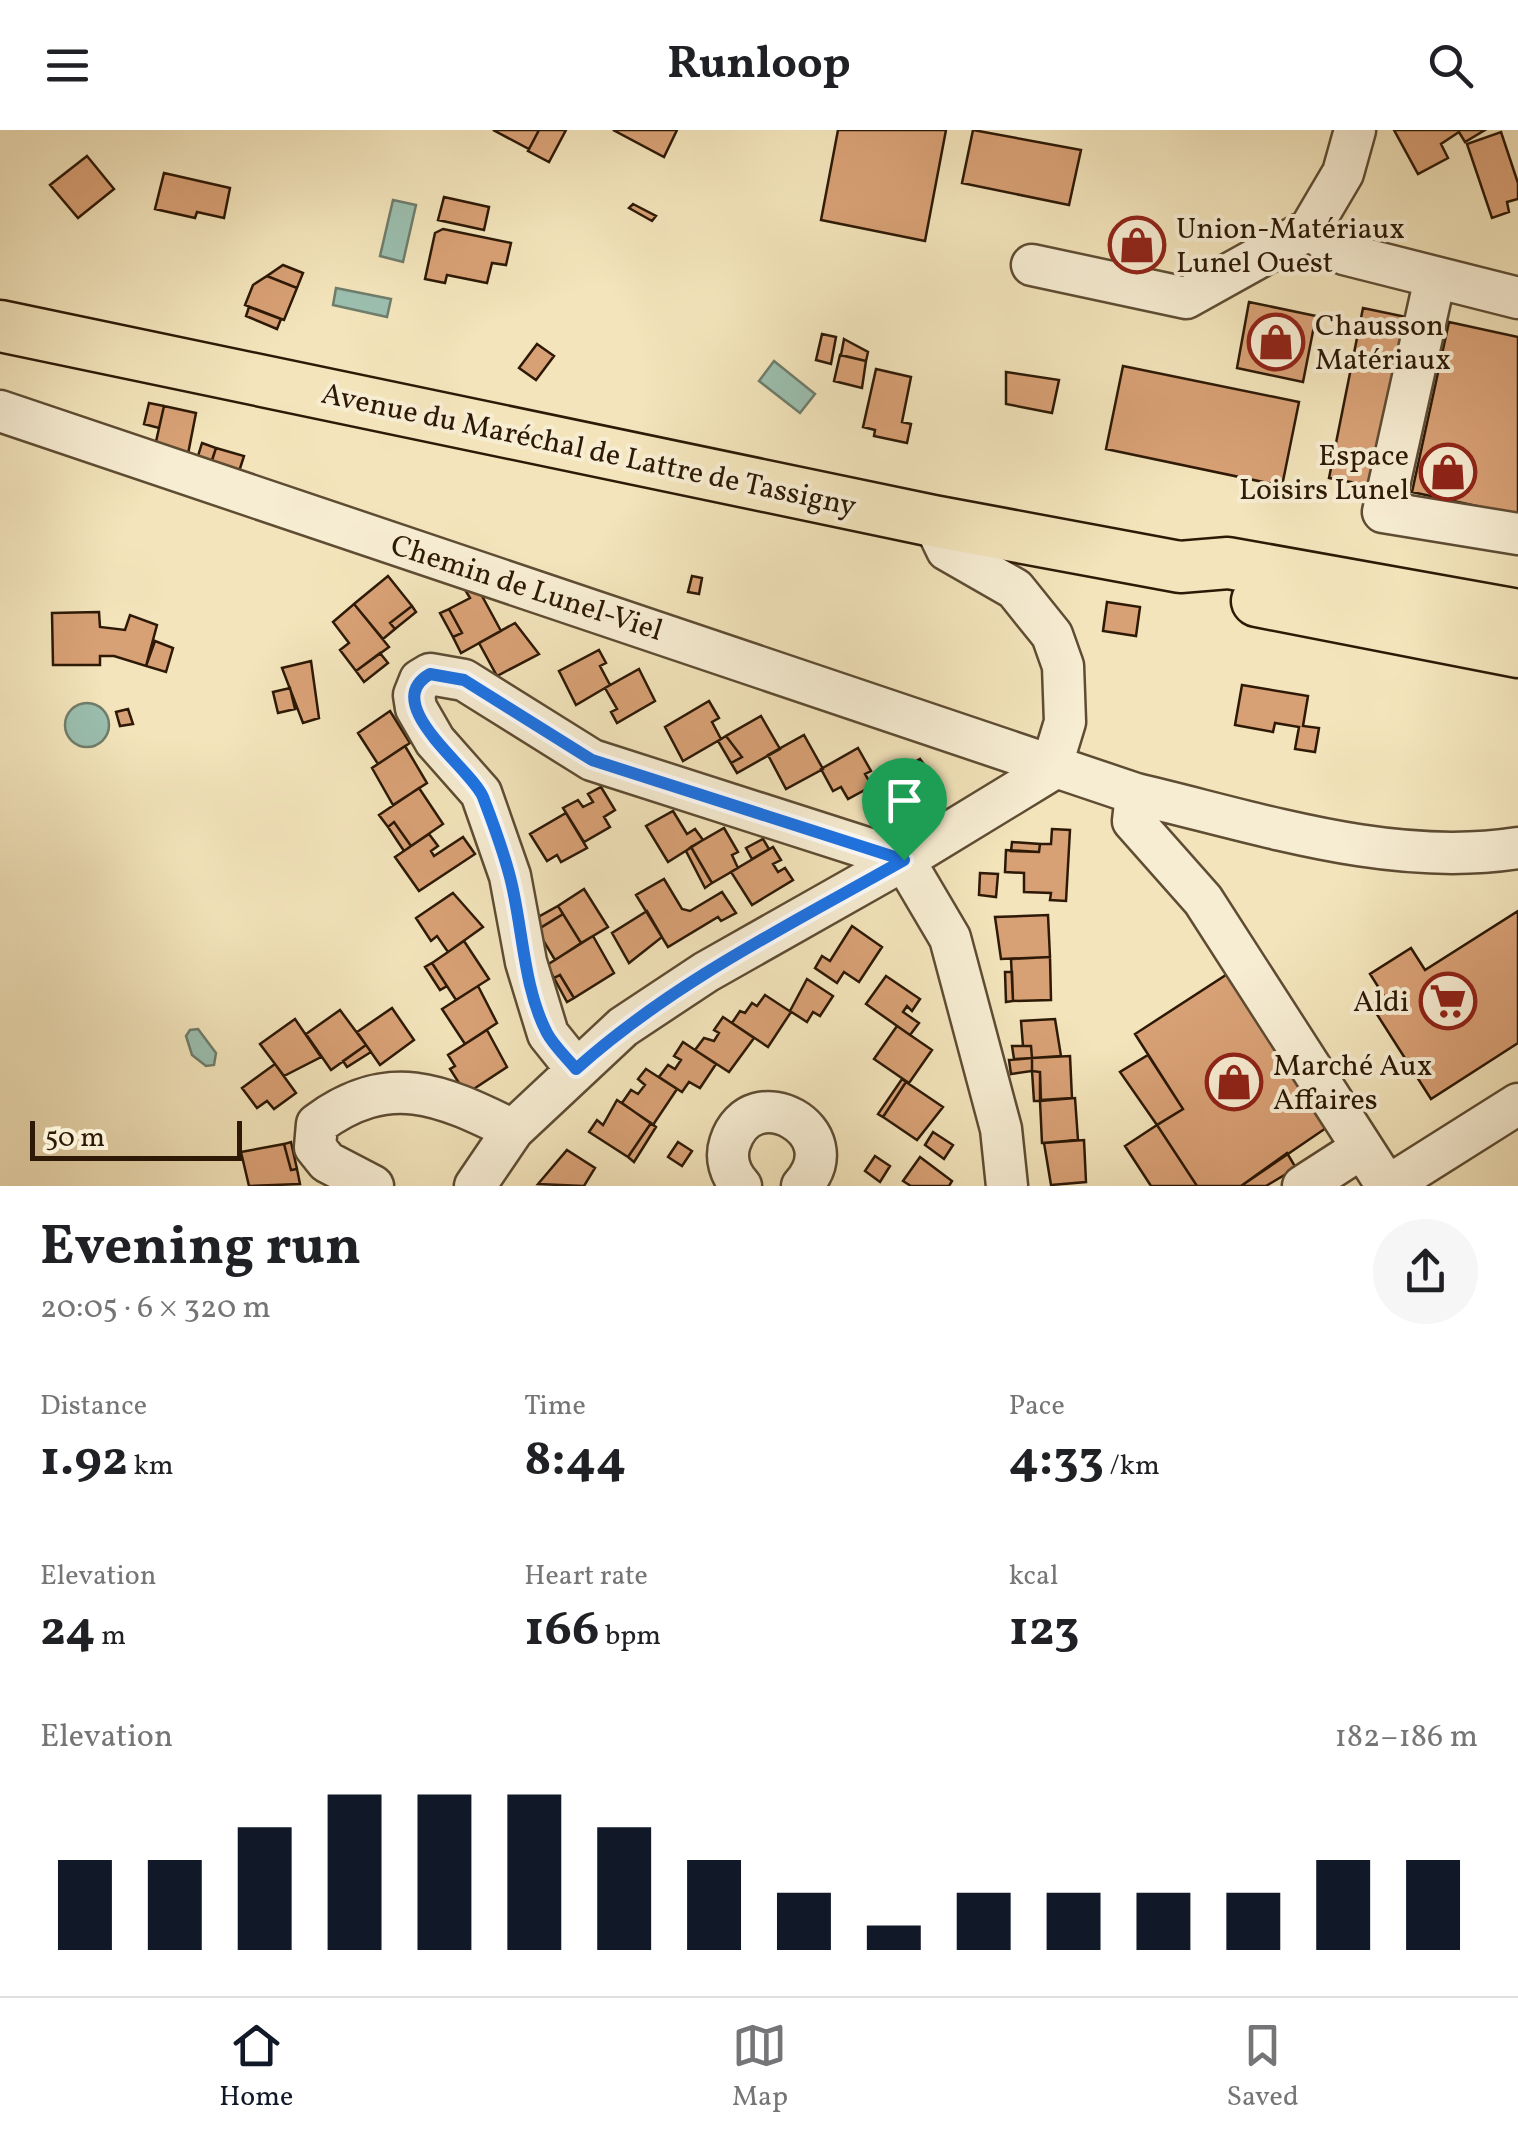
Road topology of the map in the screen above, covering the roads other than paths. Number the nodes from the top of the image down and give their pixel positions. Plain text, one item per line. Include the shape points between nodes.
1 (1355, 130) edge
2 (1310, 228) junction
3 (1032, 265) dead end
4 (1435, 278) junction
5 (1518, 298) edge
6 (0, 326) edge
7 (0, 411) edge
8 (933, 521) junction
9 (1518, 534) edge
10 (1180, 567) junction
11 (1518, 615) edge
12 (1518, 652) edge
13 (1054, 763) junction
14 (1136, 794) junction
15 (1518, 848) edge
16 (904, 860) junction
17 (576, 1069) junction
18 (1518, 1104) edge
19 (512, 1130) junction
20 (1362, 1148) junction
21 (374, 1186) edge
22 (475, 1186) edge
23 (740, 1186) edge
24 (802, 1186) edge
25 (1007, 1186) edge
26 (1302, 1186) edge
27 (1388, 1186) edge

1 - 2 street via 1344,173
2 - 3 street via 1186,298
2 - 4 street via 1344,254
4 - 5 street
4 - 9 street via 1383,512
6 - 8 main road, Avenue du Maréchal de Lattre de Tassigny
7 - 13 street, Chemin de Lunel-Viel via 983,722
8 - 10 main road, Avenue du Maréchal de Lattre de Tassigny
8 - 13 street via 947,550 1015,589 1052,635 1063,666 1066,722
10 - 11 main road, Avenue du Maréchal de Lattre de Tassigny via 1228,563
10 - 12 main road, Avenue du Maréchal de Lattre de Tassigny via 1236,596
13 - 14 street, Chemin de Lunel-Viel
13 - 16 street via 1038,781
14 - 15 street, Chemin de Lunel-Viel via 1324,838 1422,851
14 - 20 street via 1133,820 1203,900
16 - 17 street via 706,972 623,1027
16 - 17 street via 592,760 464,680 444,674 420,680 416,708 481,793 510,876 548,1034
16 - 25 street via 950,938 1001,1129
17 - 19 street
18 - 27 street
19 - 21 street via 452,1100 408,1091 373,1094 338,1108 316,1124 314,1147 326,1162
19 - 22 street
20 - 26 street
20 - 27 street
23 - 24 street via 728,1164 733,1134 743,1122 771,1112 798,1121 814,1143 813,1170

